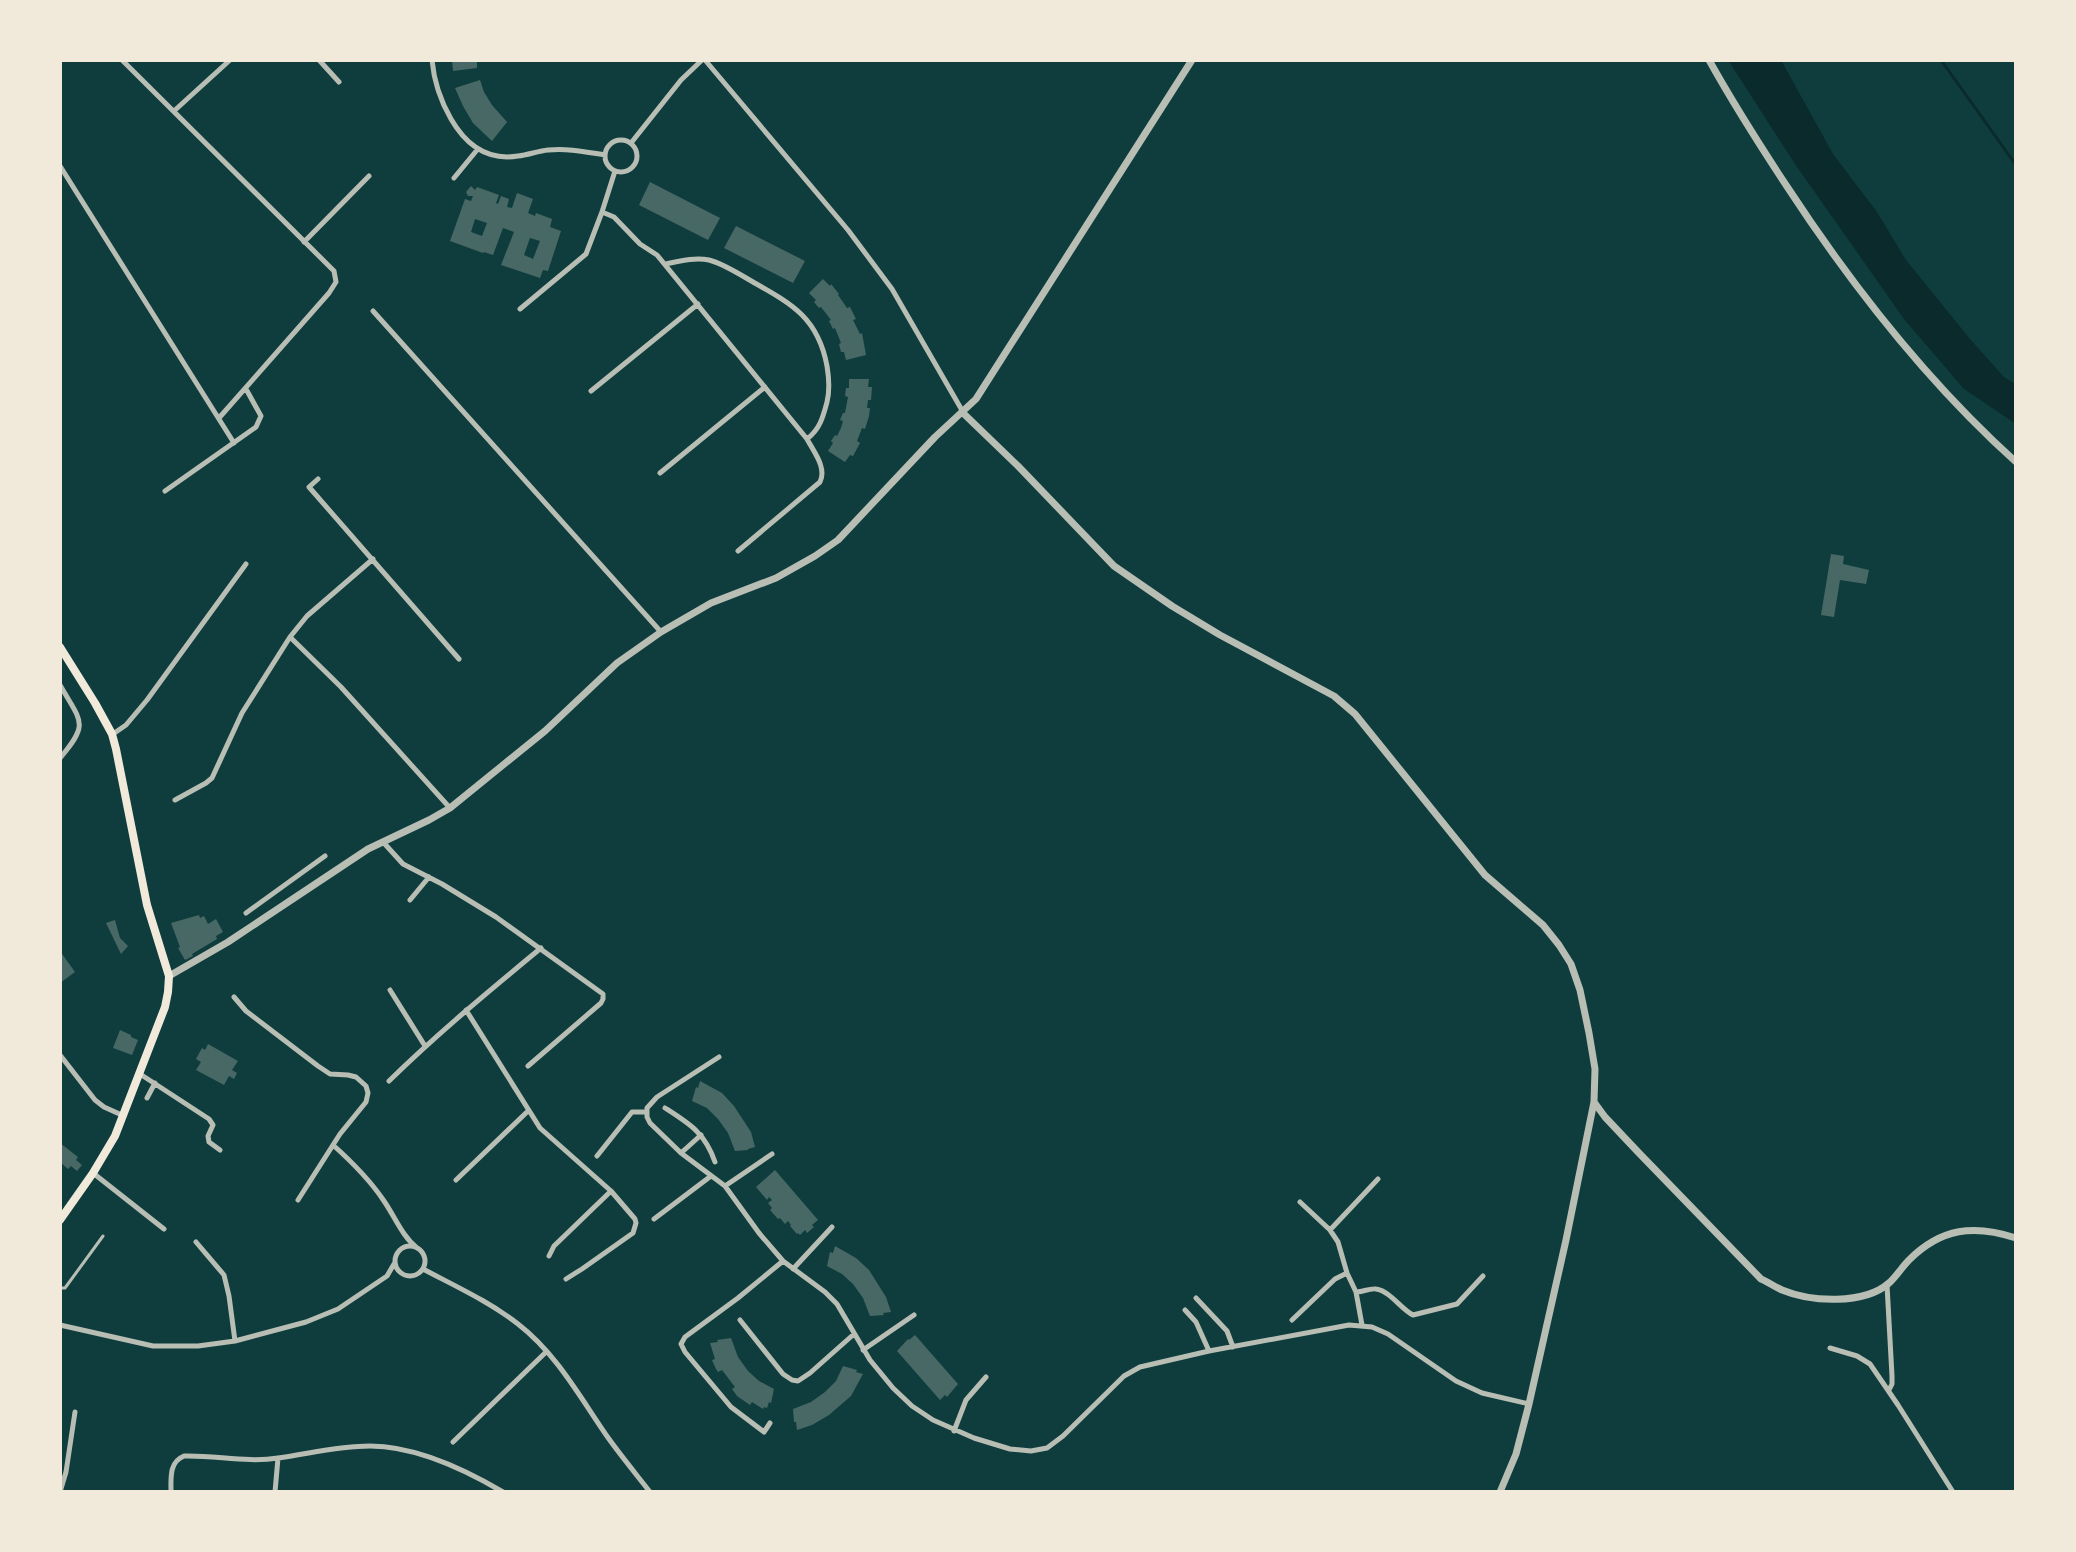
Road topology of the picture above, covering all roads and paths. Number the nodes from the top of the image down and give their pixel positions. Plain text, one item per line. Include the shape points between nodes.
1 (122, 60) edge
2 (230, 60) edge
3 (319, 60) edge
4 (432, 60) edge
5 (704, 60) edge
6 (1192, 60) edge
7 (1709, 60) edge
8 (339, 82) dead end
9 (174, 111) junction
10 (631, 143) junction
11 (477, 150) junction
12 (605, 155) junction
13 (60, 166) edge
14 (615, 171) junction
15 (369, 176) dead end
16 (454, 178) dead end
17 (602, 212) junction
18 (304, 242) junction
19 (665, 264) junction
20 (698, 304) junction
21 (520, 309) dead end
22 (373, 311) dead end
23 (765, 387) junction
24 (246, 389) junction
25 (591, 391) dead end
26 (963, 413) junction
27 (219, 418) junction
28 (807, 439) junction
29 (234, 443) junction
30 (2016, 462) edge
31 (660, 473) dead end
32 (318, 479) dead end
33 (165, 491) dead end
34 (738, 551) dead end
35 (373, 559) junction
36 (246, 564) dead end
37 (661, 632) junction
38 (290, 637) junction
39 (60, 647) edge
40 (459, 659) dead end
41 (60, 685) edge
42 (112, 734) junction
43 (60, 758) edge
44 (175, 800) dead end
45 (450, 808) junction
46 (383, 842) junction
47 (325, 856) dead end
48 (429, 877) junction
49 (275, 894) junction
50 (410, 900) dead end
51 (283, 905) junction
52 (246, 913) dead end
53 (541, 948) junction
54 (169, 976) junction
55 (390, 990) dead end
56 (234, 997) dead end
57 (466, 1010) junction
58 (425, 1046) junction
59 (60, 1055) edge
60 (719, 1057) dead end
61 (528, 1066) dead end
62 (139, 1074) junction
63 (389, 1081) dead end
64 (155, 1083) junction
65 (147, 1098) dead end
66 (1594, 1102) junction
67 (665, 1108) dead end
68 (528, 1111) junction
69 (647, 1112) junction
70 (124, 1116) junction
71 (701, 1135) junction
72 (333, 1145) junction
73 (220, 1150) dead end
74 (681, 1153) junction
75 (772, 1154) dead end
76 (597, 1156) dead end
77 (715, 1162) dead end
78 (93, 1173) junction
79 (711, 1176) junction
80 (1378, 1179) dead end
81 (456, 1180) dead end
82 (725, 1186) junction
83 (611, 1191) junction
84 (298, 1200) dead end
85 (1300, 1202) dead end
86 (654, 1206) dead end
87 (60, 1220) edge
88 (832, 1227) dead end
89 (164, 1229) dead end
90 (1330, 1230) junction
91 (103, 1236) dead end
92 (2016, 1238) edge
93 (196, 1242) dead end
94 (417, 1248) junction
95 (549, 1256) dead end
96 (783, 1261) junction
97 (394, 1264) junction
98 (423, 1269) junction
99 (793, 1269) junction
100 (1347, 1273) junction
101 (1483, 1276) dead end
102 (566, 1279) dead end
103 (1887, 1285) junction
104 (60, 1288) edge
105 (1356, 1292) junction
106 (1196, 1298) dead end
107 (1185, 1310) dead end
108 (914, 1315) dead end
109 (740, 1320) dead end
110 (1292, 1320) dead end
111 (60, 1325) edge
112 (1362, 1325) junction
113 (854, 1334) junction
114 (235, 1341) junction
115 (1233, 1347) junction
116 (1830, 1348) dead end
117 (863, 1350) junction
118 (1209, 1351) junction
119 (546, 1352) junction
120 (986, 1377) dead end
121 (1889, 1390) junction
122 (1529, 1404) junction
123 (75, 1412) dead end
124 (770, 1423) dead end
125 (954, 1431) junction
126 (453, 1442) dead end
127 (278, 1458) junction
128 (60, 1492) edge
129 (171, 1492) edge
130 (275, 1492) edge
131 (503, 1492) edge
132 (650, 1492) edge
133 (1500, 1492) edge
134 (1953, 1492) edge

1 - 9 street
2 - 9 street
3 - 8 street
4 - 11 street via 443,106 458,132
5 - 10 street via 681,80
5 - 26 street via 892,289
6 - 26 street
7 - 30 street via 1788,189 1867,301
9 - 18 street
10 - 12 street via 615,141
10 - 14 street via 636,162 627,171
11 - 12 street via 508,157 569,149
11 - 16 street
12 - 14 street
13 - 27 street
14 - 17 street
15 - 18 street
17 - 19 street
17 - 21 street via 586,254
18 - 24 street via 334,271 336,282
19 - 20 street
19 - 28 street via 709,260 731,269 786,300 813,326 823,348 830,391 823,418
20 - 23 street
20 - 25 street
22 - 37 street
23 - 28 street
23 - 31 street
24 - 27 street
24 - 29 street via 261,416 256,427
26 - 37 street via 838,540 776,578 711,603
26 - 66 street via 1114,566 1220,635 1334,696 1355,714 1485,875 1543,925 1571,964 1595,1069
27 - 29 street
28 - 34 street via 823,470 820,482
29 - 33 street
32 - 35 street via 309,487
35 - 38 street
35 - 40 street
36 - 42 street via 147,700
37 - 45 street via 617,663 545,731
38 - 44 street via 242,713 212,778
38 - 45 street
39 - 42 main road
41 - 43 street via 80,728
42 - 54 main road via 147,905
45 - 46 street
46 - 48 street via 403,864
46 - 51 street
47 - 49 street
48 - 50 street
48 - 53 street
49 - 51 street
49 - 52 street
51 - 54 street
53 - 57 street
53 - 61 street via 603,999
54 - 62 main road via 165,1007
55 - 58 street
56 - 72 street via 330,1074 362,1081 366,1102
57 - 58 street
57 - 68 street
58 - 63 street
59 - 70 street via 95,1100
60 - 69 street via 657,1097
62 - 64 street
62 - 70 main road
64 - 65 street
64 - 73 street via 212,1122 208,1139
66 - 103 street via 1761,1279 1804,1297 1835,1300 1862,1297
66 - 122 street
67 - 71 street
68 - 81 street
68 - 83 street via 547,1137
69 - 74 street via 650,1123
69 - 76 street via 632,1112
70 - 78 main road
71 - 74 street
71 - 77 street
72 - 84 street
72 - 94 street via 367,1178
74 - 79 street
75 - 82 street
78 - 87 main road
78 - 89 street
79 - 82 street
79 - 86 street via 657,1217
80 - 90 street
82 - 96 street
83 - 95 street
83 - 102 street via 635,1219 633,1233
85 - 90 street
88 - 99 street
90 - 100 street
91 - 104 lane
92 - 103 street via 1978,1229 1953,1232 1909,1260
93 - 114 street via 224,1275
94 - 97 street via 399,1250
94 - 98 street via 424,1255
96 - 99 street
96 - 124 street via 681,1344 731,1407 764,1432
97 - 98 street via 409,1276
97 - 114 street via 387,1276 338,1309
98 - 119 street via 518,1323
99 - 113 street via 837,1304
100 - 105 street
100 - 110 street
101 - 105 street via 1457,1304 1413,1315 1385,1293
103 - 121 street
105 - 112 street
106 - 115 street via 1227,1331
107 - 118 street
108 - 117 street
109 - 113 street via 783,1374 798,1381
111 - 114 street via 158,1347
112 - 115 street
112 - 122 street via 1388,1334 1456,1381
113 - 117 street
115 - 118 street
116 - 121 street via 1870,1364
117 - 125 street via 912,1406
118 - 125 street via 1140,1367 1124,1376 1047,1448 1010,1449
119 - 126 street
119 - 132 street
120 - 125 street via 966,1400
121 - 134 street
122 - 133 street
123 - 128 street
127 - 129 street via 184,1456 174,1463
127 - 130 street
127 - 131 street via 334,1448 407,1450 477,1476

